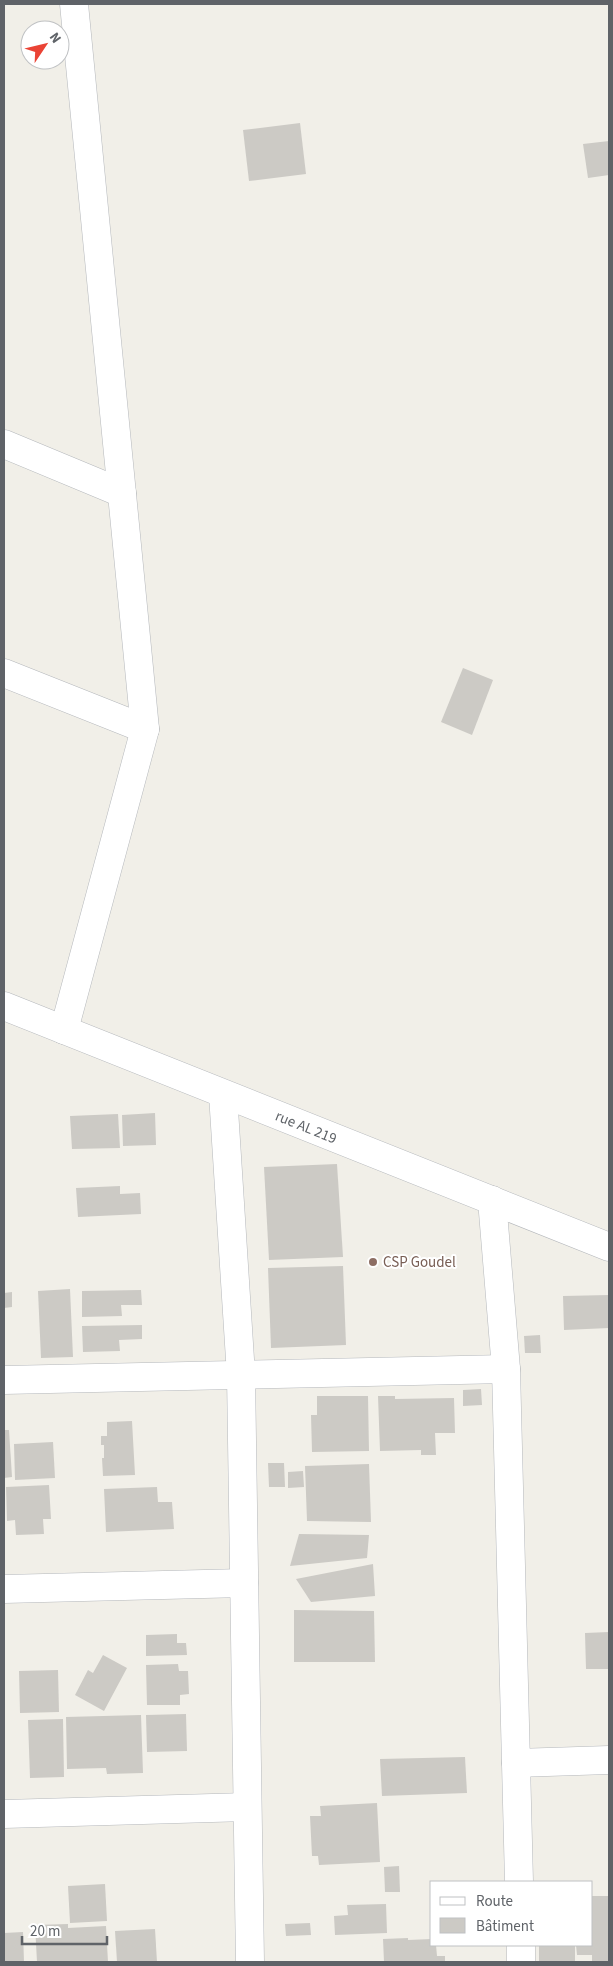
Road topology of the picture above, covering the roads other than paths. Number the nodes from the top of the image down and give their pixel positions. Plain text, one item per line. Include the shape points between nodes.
1 (74, 4) edge
2 (4, 444) edge
3 (122, 493) junction
4 (4, 673) edge
5 (145, 729) junction
6 (4, 1006) edge
7 (64, 1030) junction
8 (223, 1094) junction
9 (492, 1200) junction
10 (609, 1247) edge
11 (506, 1369) junction
12 (240, 1376) junction
13 (4, 1380) edge
14 (244, 1583) junction
15 (4, 1589) edge
16 (609, 1760) edge
17 (516, 1763) junction
18 (247, 1807) junction
19 (4, 1814) edge
20 (519, 1881) edge
21 (521, 1946) edge
22 (250, 1962) edge
23 (521, 1962) edge

1 - 3 street
2 - 3 street
3 - 5 street
4 - 5 street
5 - 7 street
6 - 7 street, rue AL 219
7 - 8 street, rue AL 219
8 - 9 street, rue AL 219
8 - 12 street
9 - 10 street, rue AL 219
9 - 11 street
11 - 12 street
11 - 17 street
12 - 13 street
12 - 14 street
14 - 15 street
14 - 18 street
16 - 17 street
17 - 20 street
18 - 19 street
18 - 22 street
21 - 23 street

